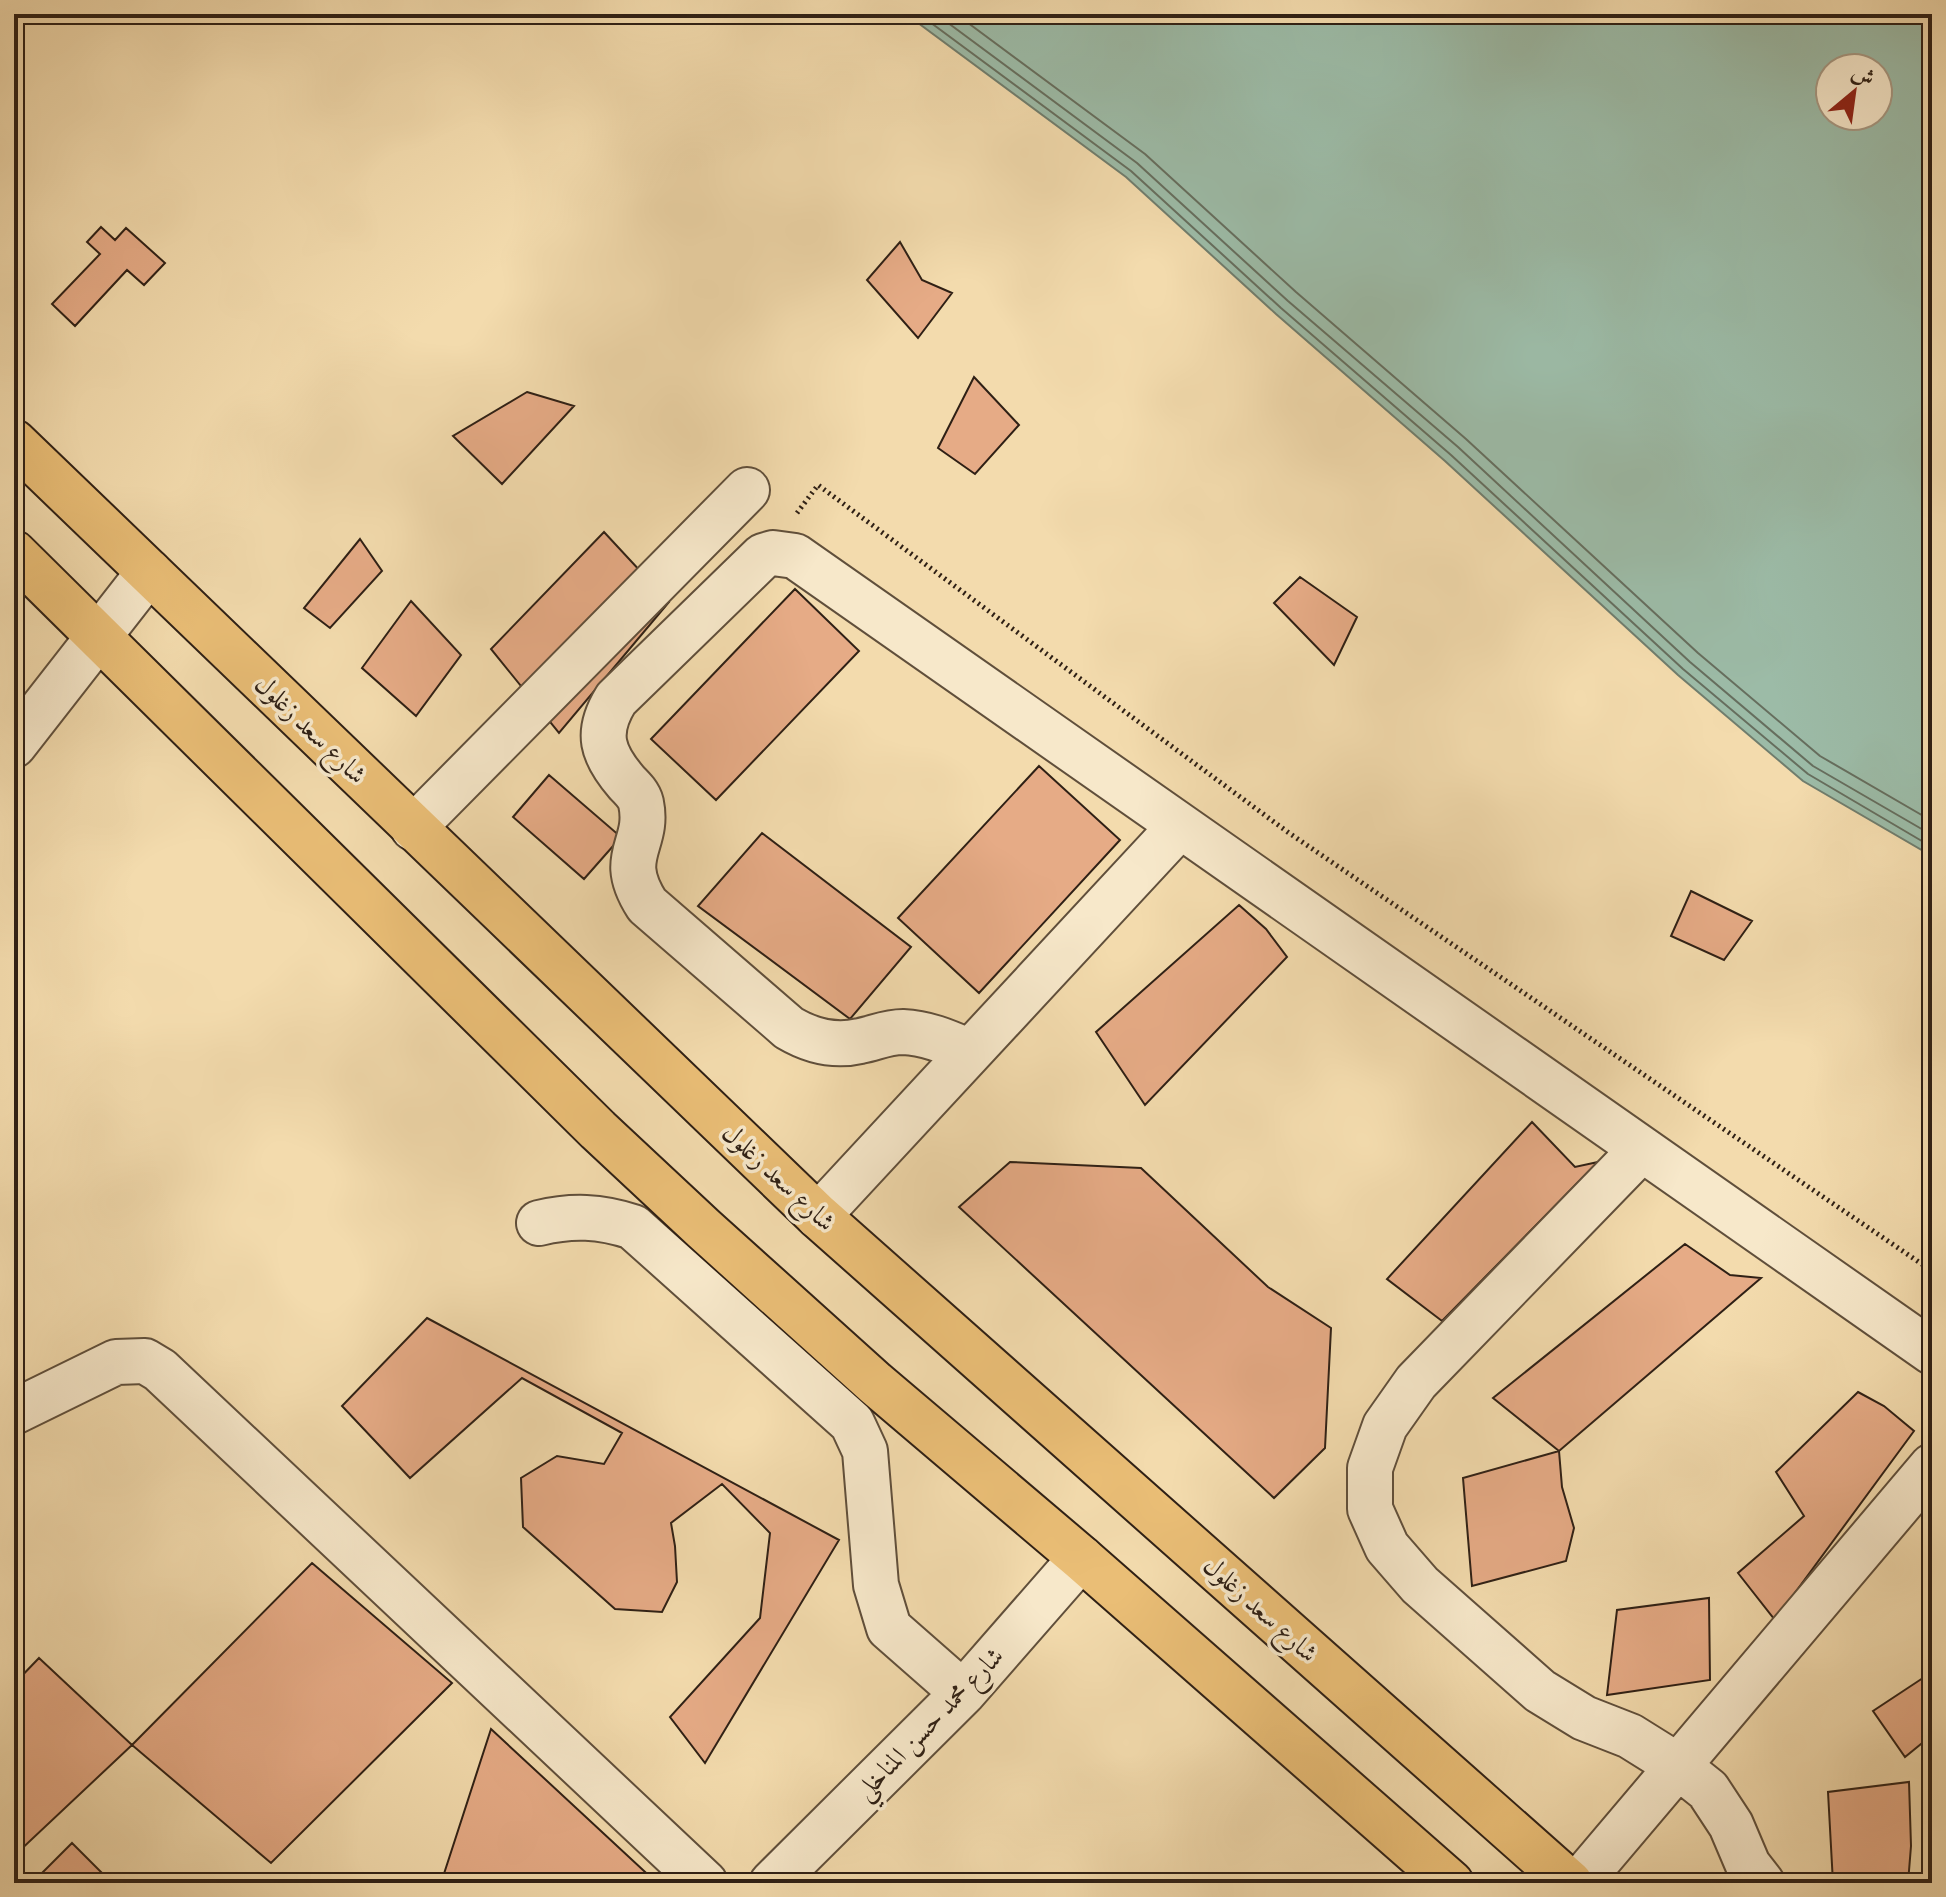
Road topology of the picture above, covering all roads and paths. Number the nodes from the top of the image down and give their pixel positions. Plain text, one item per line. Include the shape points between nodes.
1 (14, 442) edge
2 (747, 490) dead end
3 (792, 520) dead end
4 (14, 553) edge
5 (149, 572) junction
6 (99, 636) junction
7 (14, 745) edge
8 (1179, 827) junction
9 (413, 828) junction
10 (968, 1051) junction
11 (1641, 1150) junction
12 (818, 1216) junction
13 (539, 1223) dead end
14 (1932, 1271) edge
15 (1932, 1352) edge
16 (14, 1412) edge
17 (1932, 1466) edge
18 (1081, 1558) junction
19 (963, 1693) junction
20 (1678, 1766) junction
21 (705, 1883) edge
22 (772, 1883) edge
23 (1451, 1883) edge
24 (1570, 1883) edge
25 (1579, 1883) edge
26 (1762, 1883) edge

1 - 5 main road, شارع سعد زغلول
2 - 9 street
3 - 14 path via 818,485 1289,833
4 - 6 main road
5 - 6 street
5 - 9 main road, شارع سعد زغلول
6 - 7 street
6 - 18 main road via 598,1130 821,1336
8 - 10 street
8 - 10 street via 784,553 754,561 616,699 603,738 614,768 642,806 632,871 647,905 803,1036 840,1044 881,1033 912,1033
8 - 11 street
9 - 12 main road, شارع سعد زغلول
10 - 12 street
11 - 15 street
11 - 20 street via 1416,1382 1385,1426 1370,1468 1370,1509 1387,1547 1420,1585 1540,1691
12 - 24 main road, شارع سعد زغلول
13 - 19 street via 578,1216 633,1227 852,1423 865,1451 876,1585 889,1628
16 - 21 street via 116,1362 145,1361 160,1370
17 - 20 street
18 - 19 street, شارع محمد حسن المناخلي
18 - 23 main road
19 - 22 street, شارع محمد حسن المناخلي
20 - 25 street
20 - 26 street via 1708,1790

